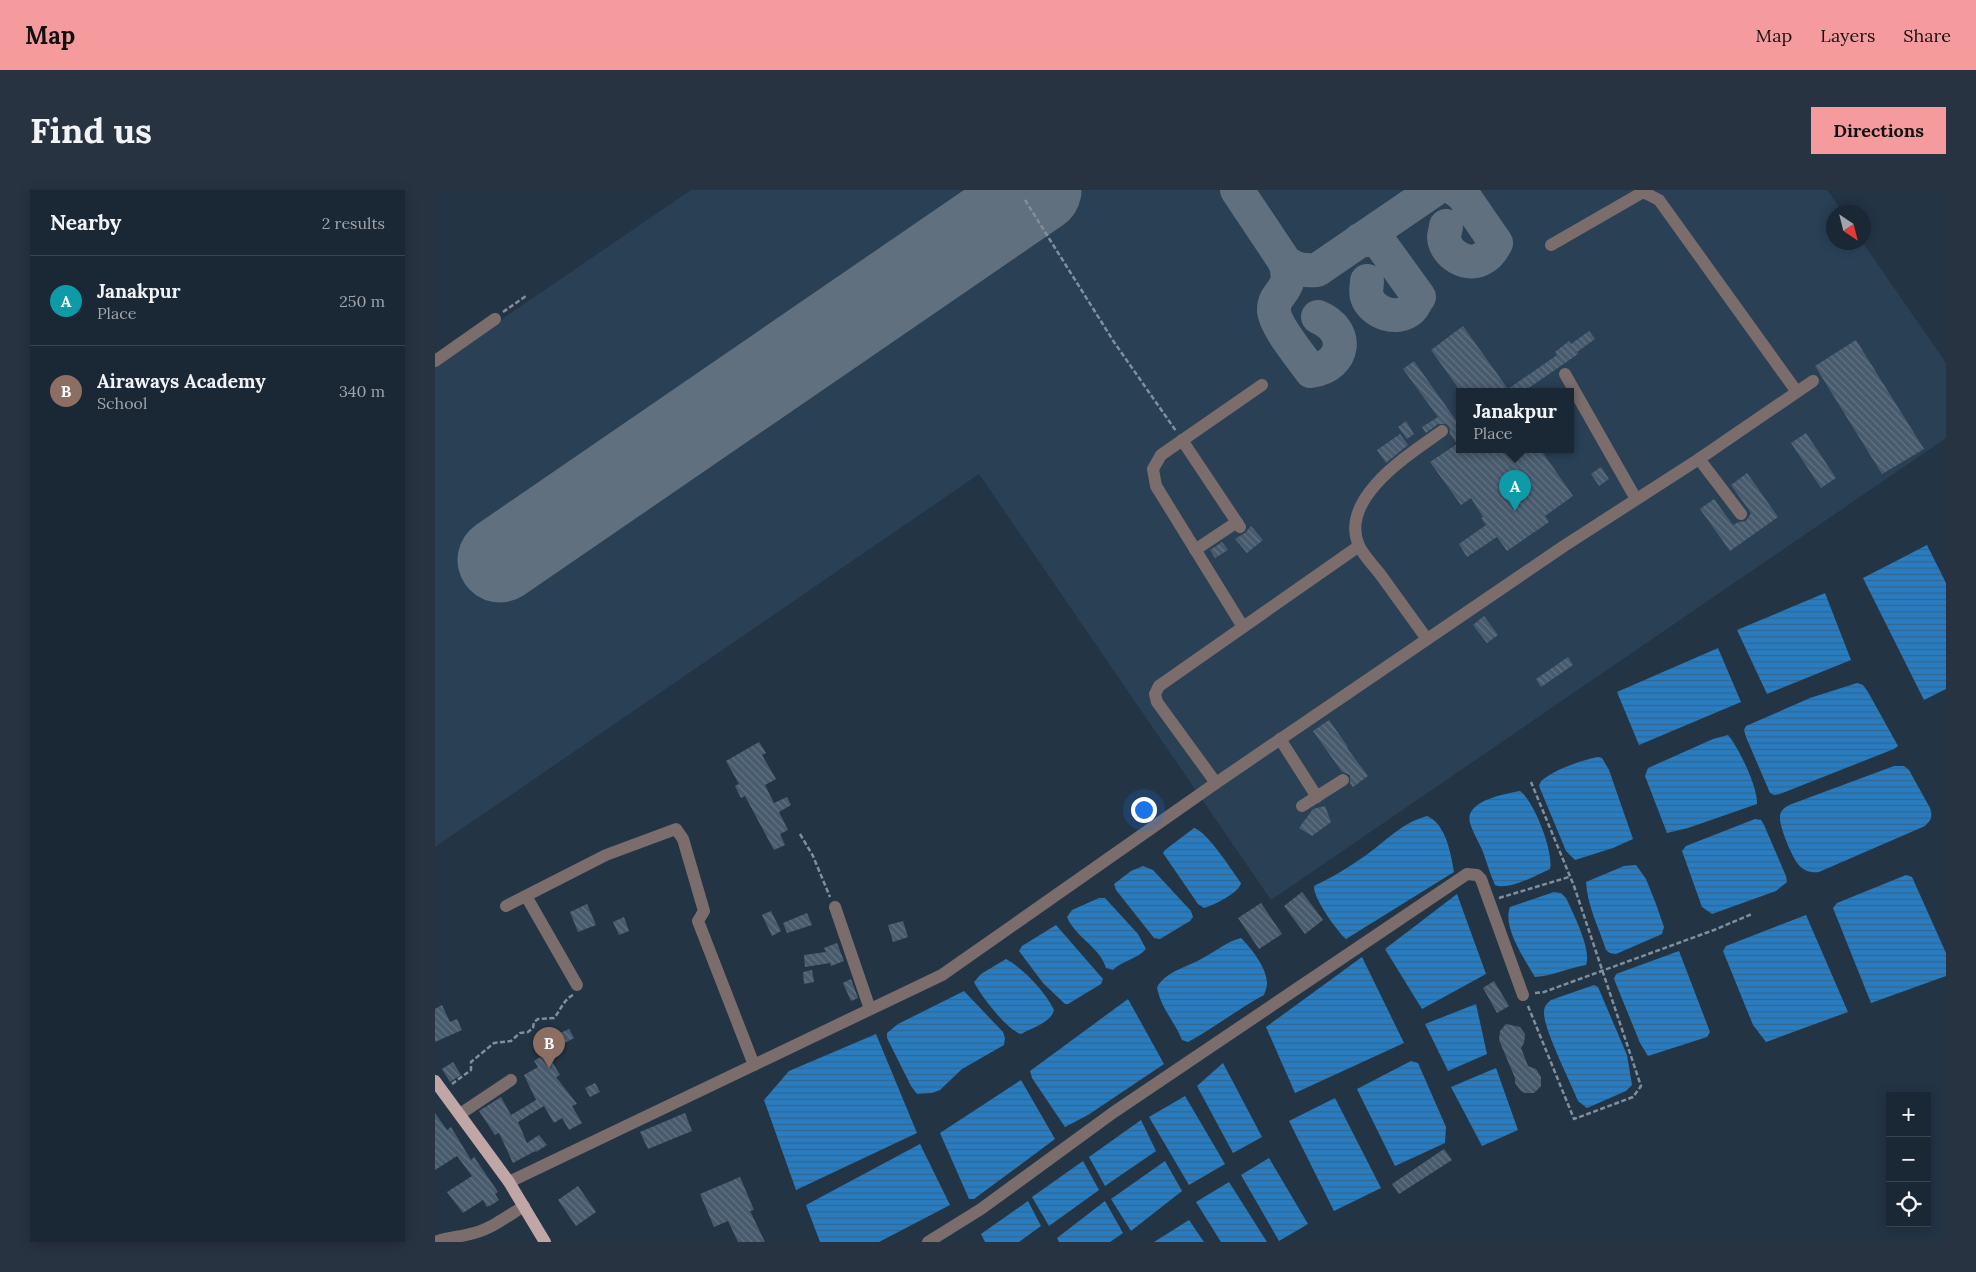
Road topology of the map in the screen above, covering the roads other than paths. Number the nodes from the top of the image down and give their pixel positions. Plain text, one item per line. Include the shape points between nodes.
1 (1551, 245) dead end
2 (495, 319) road end
3 (435, 360) edge
4 (1565, 374) dead end
5 (1813, 382) dead end
6 (1262, 385) dead end
7 (1573, 388) edge
8 (1574, 390) edge
9 (1797, 392) junction
10 (1442, 432) dead end
11 (1182, 440) junction
12 (1699, 459) junction
13 (1636, 499) junction
14 (1741, 514) dead end
15 (1359, 546) junction
16 (1195, 550) junction
17 (1243, 627) junction
18 (1427, 639) junction
19 (1280, 739) junction
20 (1343, 780) dead end
21 (1216, 783) junction
22 (1317, 797) junction
23 (1302, 806) dead end
24 (526, 896) junction
25 (506, 906) dead end
26 (835, 907) road end
27 (577, 984) road end
28 (1523, 995) road end
29 (870, 1009) junction
30 (754, 1065) junction
31 (511, 1080) dead end
32 (438, 1086) edge
33 (460, 1114) junction
34 (509, 1182) junction
35 (524, 1206) junction
36 (435, 1242) edge
37 (545, 1242) edge
38 (928, 1242) edge

1 - 9 street via 1643,192 1659,200
2 - 3 street
4 - 7 street
5 - 9 street
6 - 11 street
8 - 13 street
9 - 12 street
10 - 15 street via 1382,478 1361,505 1355,522
11 - 16 street via 1161,455 1153,469 1156,486
11 - 16 street via 1239,524
12 - 13 street
12 - 14 street
13 - 18 street
15 - 17 street
15 - 18 street
16 - 17 street
17 - 21 street via 1159,686 1155,694 1157,702
18 - 19 street
19 - 21 street
19 - 22 street
20 - 22 street
21 - 29 street via 942,974
22 - 23 street
24 - 25 street
24 - 27 street
24 - 30 street via 606,855 676,828 683,839 704,911 699,921
26 - 29 street
28 - 38 street via 1481,879 1467,874 1115,1112 981,1209
29 - 30 street
30 - 34 street
31 - 33 street
32 - 33 main road
33 - 34 main road
34 - 35 main road
35 - 36 street via 475,1233
35 - 37 main road

